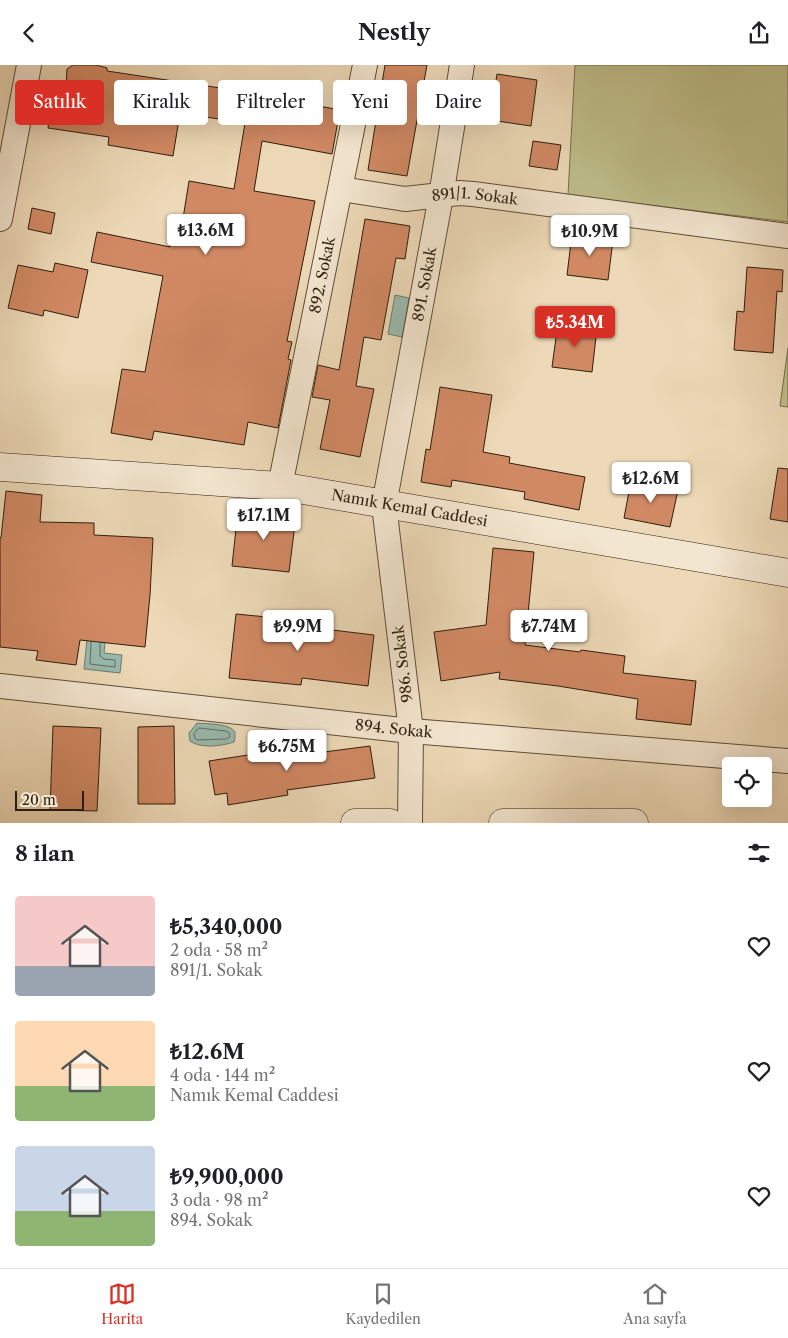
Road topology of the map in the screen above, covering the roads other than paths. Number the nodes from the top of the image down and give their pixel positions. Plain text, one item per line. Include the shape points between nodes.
1 (28, 65) edge
2 (365, 65) edge
3 (462, 65) edge
4 (341, 189) junction
5 (441, 196) junction
6 (0, 217) edge
7 (788, 236) edge
8 (0, 467) edge
9 (280, 486) junction
10 (384, 505) junction
11 (788, 573) edge
12 (0, 687) edge
13 (411, 731) junction
14 (788, 761) edge
15 (355, 823) edge
16 (390, 823) edge
17 (410, 823) edge
18 (503, 823) edge
19 (619, 823) edge
20 (634, 823) edge

1 - 6 street
2 - 4 street, 892. Sokak
3 - 5 street, 891. Sokak
4 - 5 street, 891/1. Sokak via 405,199
4 - 9 street, 892. Sokak
5 - 7 street, 891/1. Sokak via 473,194
5 - 10 street, 891. Sokak
8 - 9 street, Namık Kemal Caddesi
9 - 10 street, Namık Kemal Caddesi
10 - 11 street, Namık Kemal Caddesi
10 - 13 street, 986. Sokak
12 - 13 street, 894. Sokak
13 - 14 street, 894. Sokak
13 - 17 street, 986. Sokak
15 - 16 street
18 - 19 street
19 - 20 street

